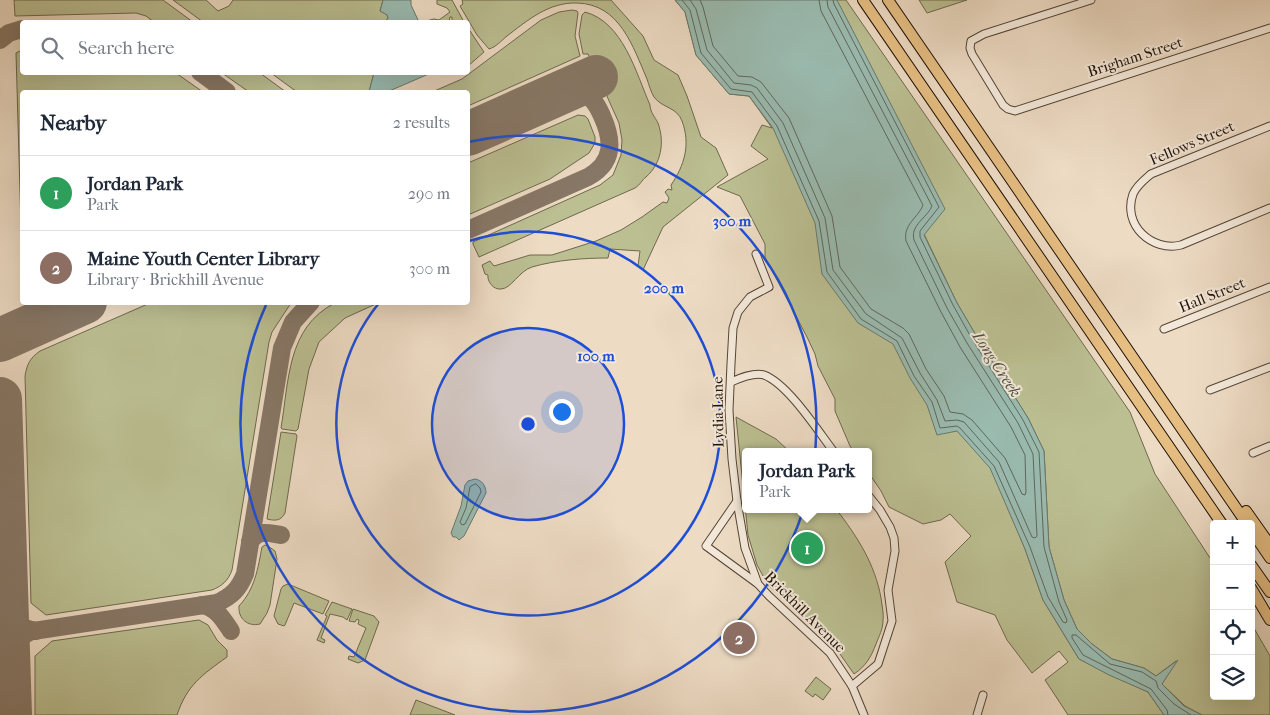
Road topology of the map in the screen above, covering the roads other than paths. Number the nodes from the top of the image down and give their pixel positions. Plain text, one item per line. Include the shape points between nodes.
1 (889, 0) edge
2 (1091, 0) edge
3 (864, 2) edge
4 (1270, 28) edge
5 (1270, 126) edge
6 (1270, 208) edge
7 (756, 254) dead end
8 (1270, 287) edge
9 (1164, 329) dead end
10 (1270, 367) edge
11 (731, 382) junction
12 (1151, 384) junction
13 (1210, 390) dead end
14 (1270, 446) edge
15 (831, 448) edge
16 (1253, 453) dead end
17 (872, 500) edge
18 (738, 501) junction
19 (1209, 505) junction
20 (1215, 520) edge
21 (1219, 520) edge
22 (1244, 520) edge
23 (1255, 536) edge
24 (1270, 545) edge
25 (1270, 558) edge
26 (1255, 571) edge
27 (758, 584) junction
28 (1270, 592) edge
29 (1255, 595) edge
30 (1270, 620) edge
31 (852, 686) junction
32 (983, 695) dead end
33 (864, 715) edge
34 (978, 715) edge

1 - 12 highway
2 - 4 street, Brigham Street via 971,41 970,48 990,85 1008,109 1015,111
3 - 19 highway
5 - 6 street, Fellows Street via 1151,174 1133,194 1131,206 1133,218 1142,234 1166,247 1181,245
7 - 11 street, Lydia Lane via 769,287 750,298 738,312
8 - 9 street, Hall Street
10 - 13 street
11 - 15 street via 748,376 763,375 771,379 783,388
11 - 18 street, Lydia Lane via 732,459
12 - 22 highway
12 - 24 highway
14 - 16 street
17 - 31 street via 894,538 888,590 892,621 878,664
18 - 27 street, Lydia Lane via 745,548
18 - 27 street, Brickhill Avenue via 706,546
19 - 20 highway
19 - 21 highway
23 - 25 highway
26 - 28 highway
27 - 31 street, Brickhill Avenue via 830,653
29 - 30 highway
31 - 33 street, Brickhill Avenue
32 - 34 street

